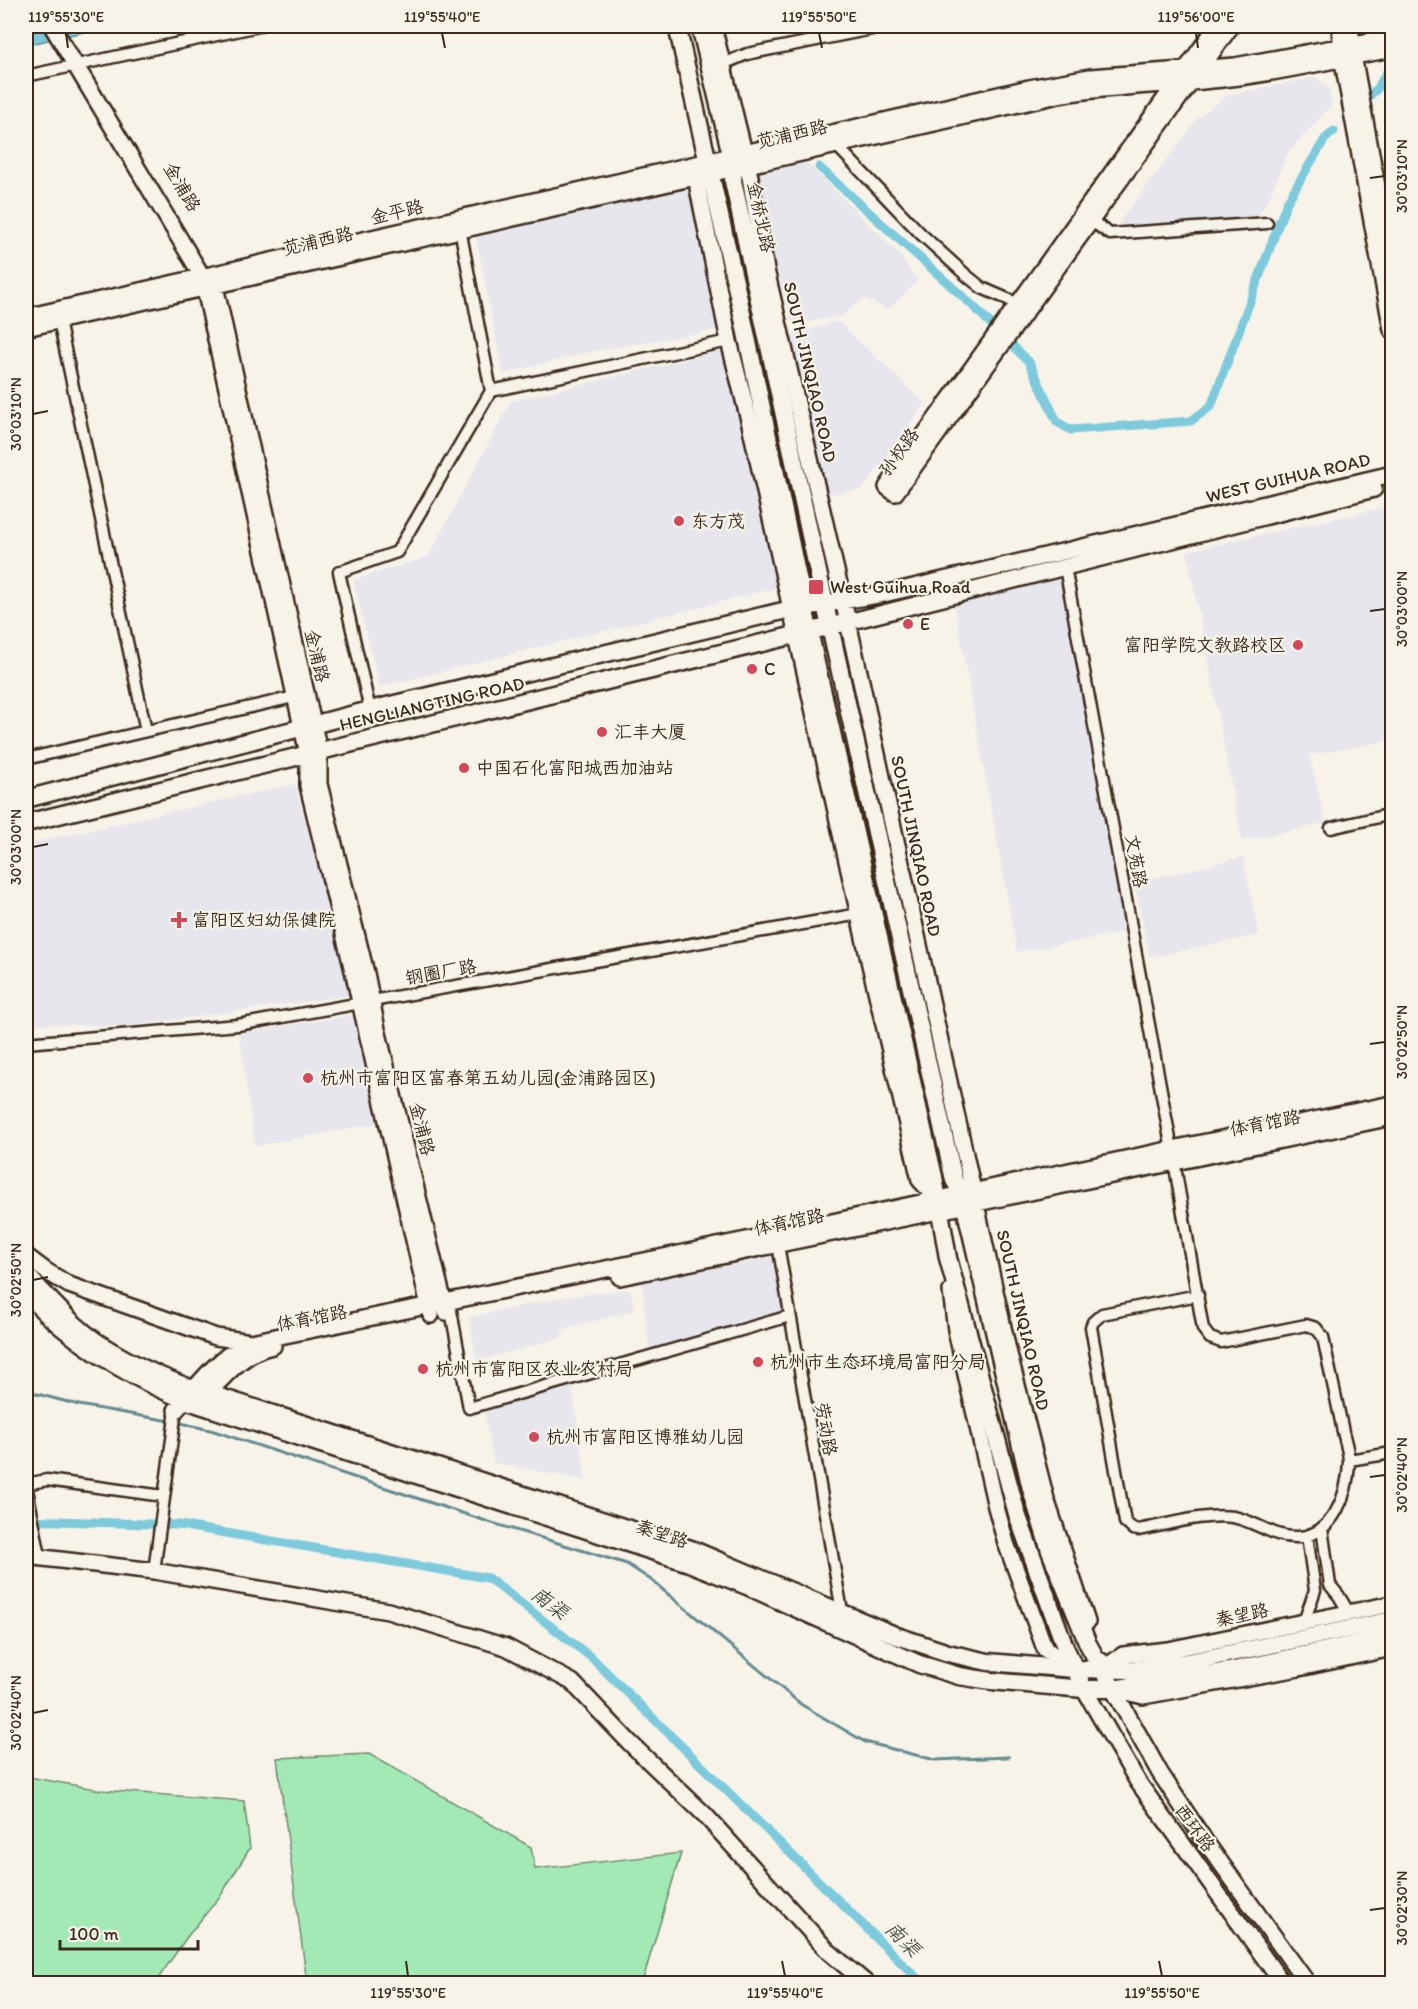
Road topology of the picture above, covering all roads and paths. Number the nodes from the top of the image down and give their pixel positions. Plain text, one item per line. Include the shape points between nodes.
1 (52, 26) edge
2 (62, 26) edge
3 (259, 26) edge
4 (676, 26) edge
5 (700, 26) edge
6 (713, 26) edge
7 (887, 26) edge
8 (1217, 26) edge
9 (1231, 26) edge
10 (1340, 26) edge
11 (1350, 26) edge
12 (1392, 37) edge
13 (66, 41) junction
14 (1392, 48) edge
15 (1347, 51) junction
16 (723, 64) junction
17 (80, 65) junction
18 (26, 76) edge
19 (1187, 77) junction
20 (1362, 132) junction
21 (836, 145) junction
22 (739, 160) junction
23 (708, 167) junction
24 (1090, 220) junction
25 (1268, 223) dead end
26 (460, 229) junction
27 (1392, 268) edge
28 (766, 270) junction
29 (208, 280) junction
30 (758, 298) junction
31 (1016, 312) junction
32 (58, 315) junction
33 (26, 318) edge
34 (26, 328) edge
35 (1392, 330) edge
36 (729, 341) junction
37 (996, 344) junction
38 (491, 391) junction
39 (1392, 474) edge
40 (1392, 484) edge
41 (1065, 567) junction
42 (834, 602) junction
43 (798, 608) junction
44 (848, 622) junction
45 (830, 627) junction
46 (804, 633) junction
47 (294, 697) junction
48 (370, 710) junction
49 (307, 726) junction
50 (146, 731) junction
51 (314, 752) junction
52 (26, 759) edge
53 (26, 799) edge
54 (1392, 814) edge
55 (26, 824) edge
56 (1331, 828) dead end
57 (859, 914) junction
58 (914, 927) junction
59 (904, 954) junction
60 (877, 988) junction
61 (366, 1002) junction
62 (895, 1010) junction
63 (26, 1043) edge
64 (1392, 1104) edge
65 (1392, 1117) edge
66 (1173, 1155) junction
67 (969, 1198) junction
68 (939, 1205) junction
69 (777, 1239) junction
70 (26, 1256) edge
71 (26, 1274) edge
72 (26, 1289) edge
73 (1198, 1295) junction
74 (440, 1309) junction
75 (790, 1316) junction
76 (256, 1345) junction
77 (189, 1402) junction
78 (1392, 1453) edge
79 (1349, 1460) junction
80 (162, 1501) junction
81 (1322, 1527) junction
82 (1307, 1536) junction
83 (34, 1552) edge
84 (154, 1571) junction
85 (1392, 1604) edge
86 (1349, 1613) junction
87 (1392, 1620) edge
88 (843, 1621) junction
89 (1305, 1622) junction
90 (1392, 1636) edge
91 (1392, 1648) edge
92 (1074, 1669) junction
93 (1103, 1669) junction
94 (1084, 1689) junction
95 (1113, 1689) junction
96 (867, 1983) edge
97 (1283, 1983) edge
98 (1308, 1983) edge

1 - 13 main road
2 - 13 main road
3 - 17 street
4 - 23 main road
5 - 22 main road, 金桥北路
6 - 16 main road, SOUTH JINQIAO ROAD
7 - 16 street via 747,54
8 - 19 main road, 孙权路
9 - 19 main road, 孙权路
10 - 15 main road
11 - 15 main road
12 - 15 main road, 苋浦西路
13 - 17 main road, 金浦路
14 - 15 main road, 苋浦西路
15 - 19 main road, 苋浦西路 via 1235,66
15 - 20 main road
16 - 22 main road, SOUTH JINQIAO ROAD
17 - 18 street
17 - 29 main road, 金浦路
19 - 21 main road, 苋浦西路 via 1063,94
19 - 22 main road, 苋浦西路 via 1114,74 1062,81
19 - 24 main road, 孙权路
19 - 31 main road, 孙权路
20 - 27 main road
20 - 35 main road
21 - 22 main road, 苋浦西路
21 - 31 street via 921,234 966,275
22 - 23 main road, 苋浦西路
22 - 28 main road, SOUTH JINQIAO ROAD
22 - 30 main road, 金桥北路 via 733,181
23 - 26 main road, 苋浦西路
23 - 29 main road, 金平路
23 - 36 main road via 698,188
23 - 43 main road via 738,295
24 - 25 street via 1110,234
24 - 31 main road, 孙权路
26 - 29 main road, 苋浦西路
26 - 38 street
28 - 30 main road
28 - 42 main road, SOUTH JINQIAO ROAD
29 - 32 main road, 金平路
29 - 47 main road, 金浦路
29 - 49 main road, 金浦路
30 - 42 main road, 金桥北路
31 - 37 main road, 孙权路
32 - 33 main road, 金平路
32 - 34 main road, 金平路
32 - 50 street
36 - 38 street
36 - 43 main road
37 - 37 main road, 孙权路 via 887,487 895,493
38 - 48 street via 397,552 339,572
39 - 42 main road, WEST GUIHUA ROAD via 884,594
40 - 41 main road, WEST GUIHUA ROAD
41 - 44 main road, WEST GUIHUA ROAD
41 - 66 street, 文苑路
42 - 43 main road, HENGLIANGTING ROAD
42 - 44 main road, SOUTH JINQIAO ROAD
42 - 45 main road, 金桥北路
43 - 46 main road
43 - 48 main road, HENGLIANGTING ROAD
44 - 45 main road, HENGLIANGTING ROAD
44 - 58 main road, SOUTH JINQIAO ROAD
45 - 46 main road, HENGLIANGTING ROAD
45 - 59 main road, SOUTH JINQIAO ROAD
46 - 51 main road, HENGLIANGTING ROAD
46 - 57 main road
46 - 62 main road
47 - 49 main road, 金浦路
47 - 50 street
48 - 49 main road, HENGLIANGTING ROAD
49 - 51 main road, 金浦路
49 - 53 main road, HENGLIANGTING ROAD
50 - 52 street
51 - 55 main road, HENGLIANGTING ROAD
51 - 61 main road, 金浦路 via 308,786
54 - 56 street
57 - 60 main road
57 - 61 street, 钢圈厂路
58 - 59 main road
58 - 67 main road, SOUTH JINQIAO ROAD
59 - 67 main road, SOUTH JINQIAO ROAD via 954,1180
60 - 62 main road
60 - 68 main road via 920,1180
61 - 63 street, 钢圈厂路 via 238,1025
61 - 74 main road, 金浦路
62 - 68 main road
64 - 66 main road, 体育馆路
65 - 66 main road, 体育馆路
66 - 67 main road, 体育馆路
66 - 73 street, 文苑路
67 - 68 main road, 体育馆路
67 - 93 main road, SOUTH JINQIAO ROAD via 1031,1489 1050,1551 1088,1644
68 - 69 main road, 体育馆路
68 - 92 main road via 948,1258 1017,1514
69 - 74 main road, 体育馆路
69 - 75 street, 劳动路
70 - 76 main road, 体育馆路 via 69,1285 216,1337
71 - 77 main road via 76,1325 102,1345 148,1369
72 - 77 main road via 45,1314 93,1351
73 - 79 street, 文苑路 via 1203,1329 1215,1341 1306,1325 1321,1332
73 - 82 street via 1102,1314 1091,1328 1125,1522 1138,1530 1232,1517 1283,1537
74 - 75 street via 469,1408
74 - 76 main road, 体育馆路
75 - 88 street, 劳动路
76 - 77 main road, 体育馆路
77 - 80 street via 172,1436
77 - 88 main road, 秦望路 via 689,1563
78 - 79 street
79 - 81 street via 1339,1507
80 - 83 street via 47,1480 26,1484
80 - 84 street
81 - 82 street
81 - 86 street via 1330,1585
82 - 89 street via 1315,1590
83 - 84 main road
84 - 96 main road via 388,1611 506,1647 572,1682 705,1815 828,1951
85 - 86 main road, 秦望路
86 - 89 main road, 秦望路
87 - 93 main road, 秦望路 via 1188,1662 1131,1670
88 - 92 main road, 秦望路 via 988,1662
88 - 94 main road, 秦望路 via 919,1664 959,1676
89 - 93 main road, 秦望路 via 1168,1650 1123,1655
90 - 95 main road, 秦望路 via 1229,1671
91 - 95 main road, 秦望路 via 1143,1696
92 - 93 main road, 秦望路
92 - 94 main road
93 - 95 main road, SOUTH JINQIAO ROAD
94 - 95 main road, 秦望路
94 - 97 main road, 西环路 via 1138,1782
95 - 98 main road, 西环路 via 1205,1841

